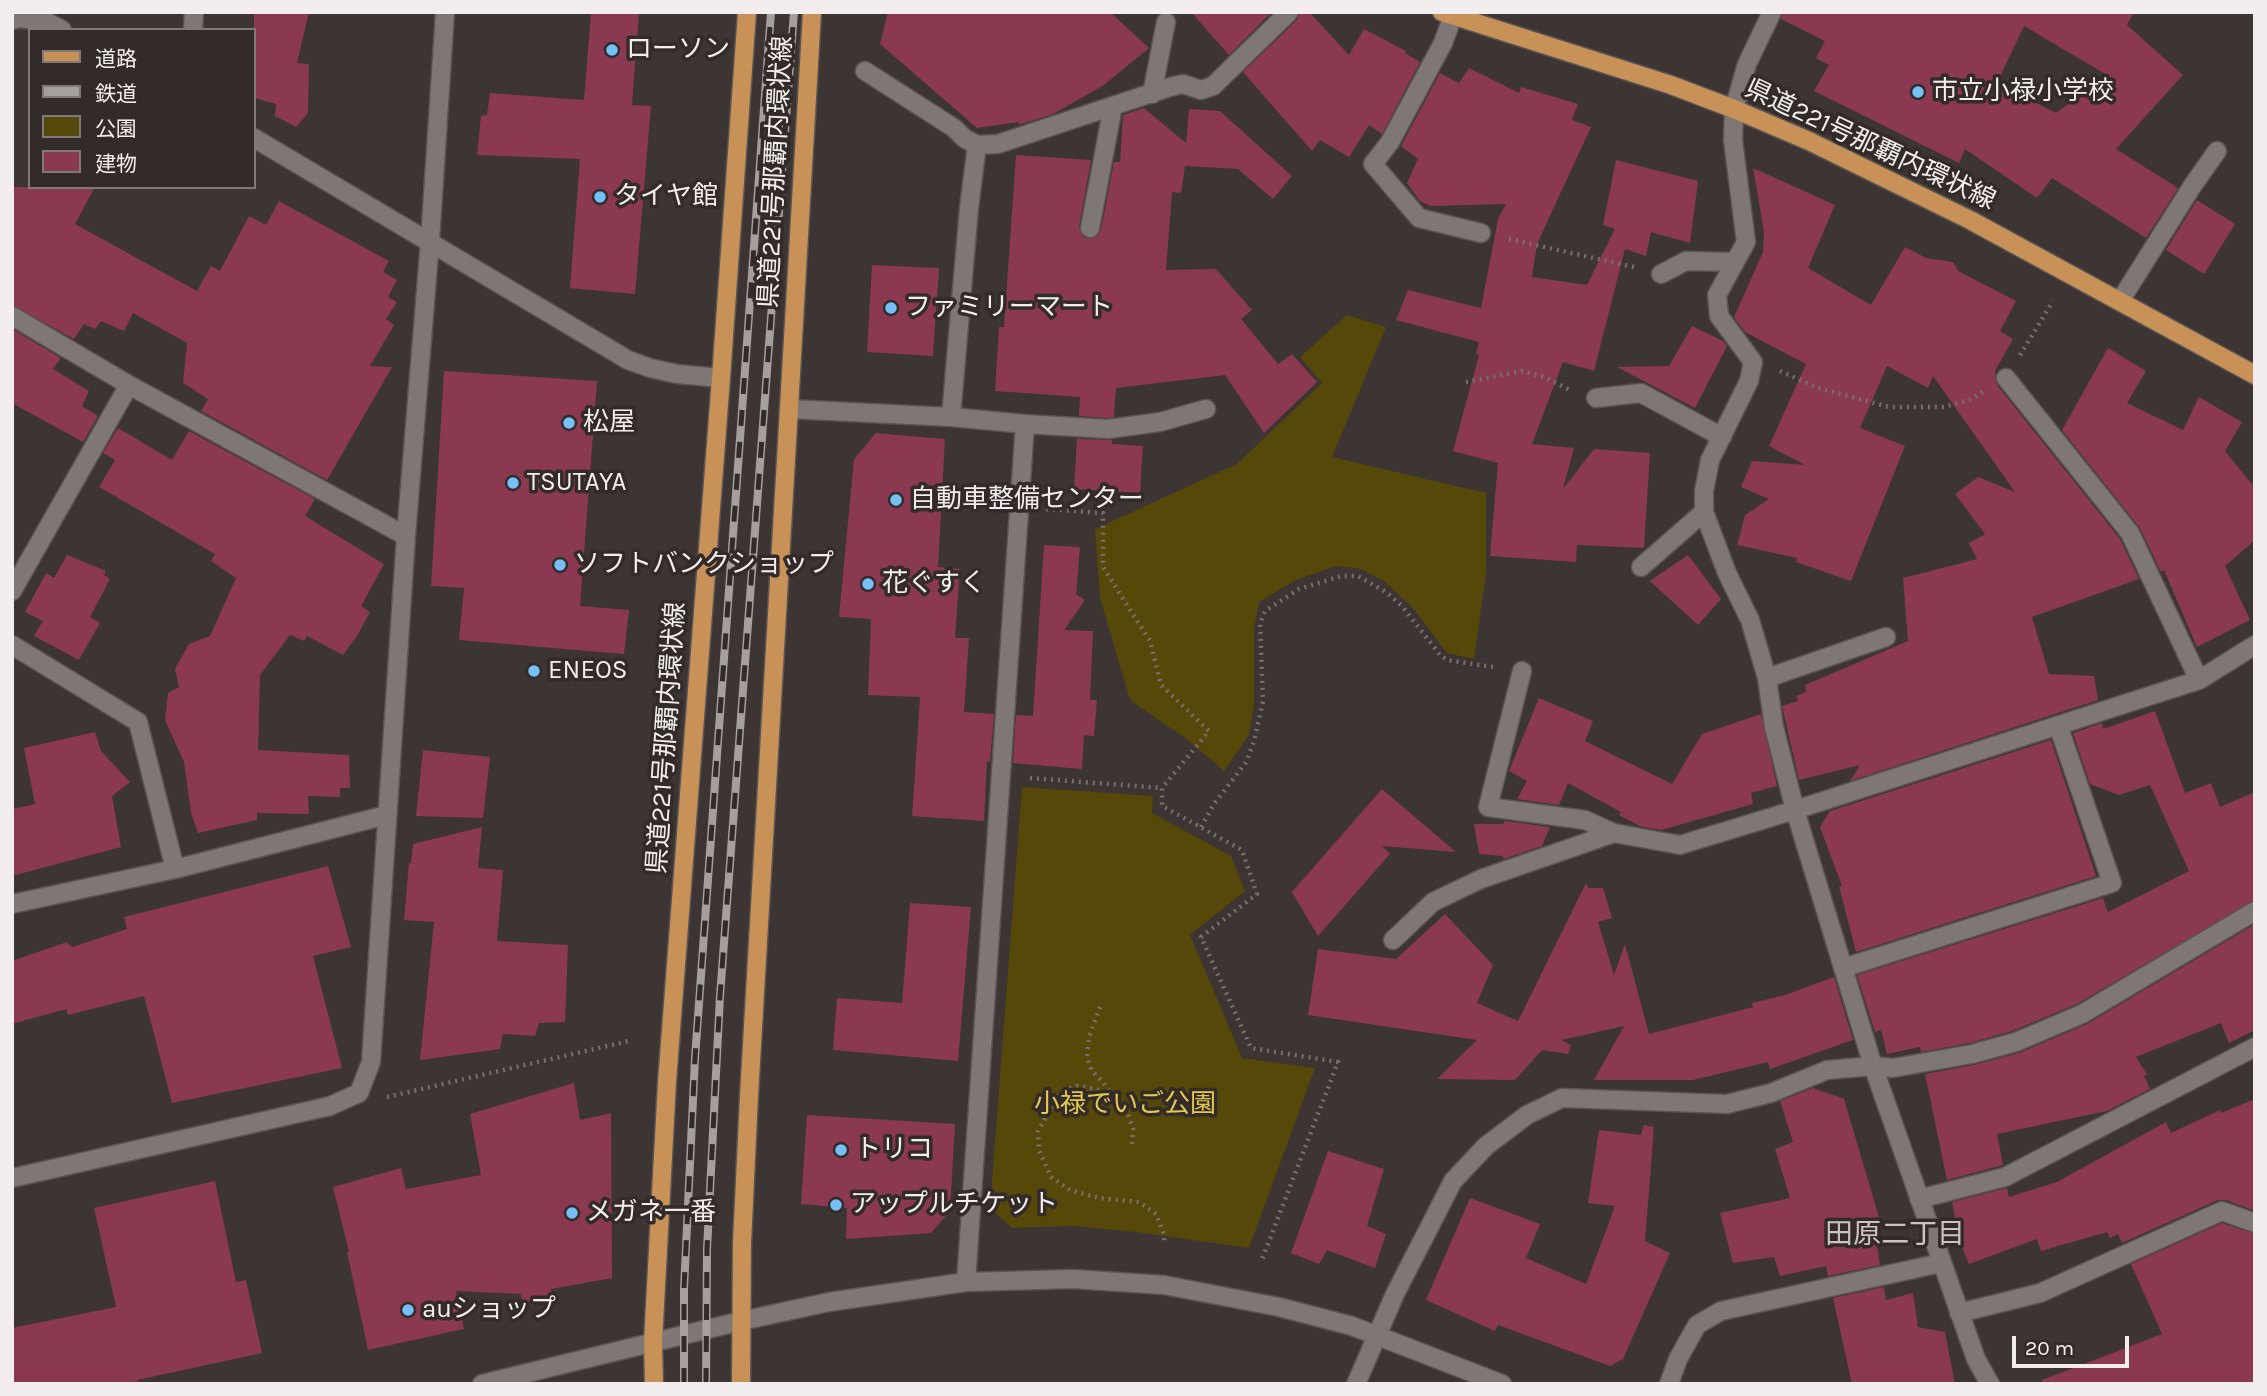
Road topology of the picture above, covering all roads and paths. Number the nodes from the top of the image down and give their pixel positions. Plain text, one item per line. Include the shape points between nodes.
1 (445, 12) edge
2 (747, 12) edge
3 (812, 12) edge
4 (1289, 12) edge
5 (1772, 12) edge
6 (1448, 14) edge
7 (12, 20) edge
8 (1167, 22) dead end
9 (58, 28) edge
10 (864, 71) dead end
11 (1152, 94) junction
12 (1113, 106) junction
13 (1734, 109) junction
14 (256, 139) edge
15 (977, 145) junction
16 (2217, 151) dead end
17 (1090, 228) dead end
18 (1481, 233) joint
19 (430, 241) junction
20 (1735, 262) junction
21 (1661, 274) joint
22 (2053, 301) dead end
23 (2120, 301) junction
24 (12, 316) edge
25 (1753, 362) junction
26 (2255, 375) edge
27 (721, 378) junction
28 (2006, 378) junction
29 (1466, 382) dead end
30 (129, 385) junction
31 (1596, 398) joint
32 (789, 409) junction
33 (1206, 409) dead end
34 (951, 417) junction
35 (1025, 424) junction
36 (1722, 437) junction
37 (1019, 507) junction
38 (1704, 512) junction
39 (407, 536) junction
40 (1642, 567) dead end
41 (12, 591) edge
42 (1886, 637) dead end
43 (12, 645) edge
44 (2255, 645) edge
45 (1522, 671) joint
46 (1767, 678) junction
47 (2199, 680) junction
48 (2058, 725) junction
49 (1000, 775) junction
50 (1162, 788) junction
51 (1795, 810) junction
52 (387, 815) junction
53 (1202, 827) junction
54 (1614, 833) junction
55 (175, 869) junction
56 (12, 904) edge
57 (2255, 911) edge
58 (1393, 940) dead end
59 (1843, 968) junction
60 (1100, 1007) dead end
61 (629, 1041) dead end
62 (2255, 1047) edge
63 (1873, 1066) junction
64 (359, 1093) junction
65 (1112, 1095) junction
66 (1132, 1144) dead end
67 (12, 1178) edge
68 (1919, 1199) junction
69 (2255, 1223) edge
70 (1164, 1244) dead end
71 (1261, 1262) dead end
72 (1941, 1263) junction
73 (966, 1282) junction
74 (1959, 1313) junction
75 (741, 1321) junction
76 (1376, 1336) junction
77 (653, 1342) junction
78 (482, 1384) edge
79 (654, 1384) edge
80 (741, 1384) edge
81 (1356, 1384) edge
82 (1502, 1384) edge
83 (1669, 1384) edge
84 (1990, 1384) edge

1 - 19 street
2 - 27 main road, 県道221号那覇内環状線
3 - 32 main road, 県道221号那覇内環状線
4 - 11 street via 1213,86 1201,90 1183,84
5 - 13 street
6 - 13 main road, 県道221号那覇内環状線
6 - 18 street via 1443,43 1390,142 1373,164 1419,218
7 - 9 street via 47,22
8 - 11 street
10 - 15 street
11 - 12 street
12 - 15 street via 998,144
12 - 17 street
13 - 20 street via 1733,140 1746,242
13 - 23 main road, 県道221号那覇内環状線 via 1915,192
14 - 19 street
15 - 34 street
16 - 23 street
18 - 21 path
19 - 27 street via 628,360 677,374
19 - 39 street
20 - 21 street via 1686,261
20 - 25 street via 1717,295 1719,316
22 - 28 path
23 - 26 main road, 県道221号那覇内環状線
24 - 30 street
25 - 28 path via 1818,388 1889,407 1944,407 1970,399
25 - 36 street via 1749,381
27 - 77 main road, 県道221号那覇内環状線 via 667,1082
28 - 47 street via 2130,533
29 - 31 path via 1522,371
30 - 39 street
30 - 41 street
31 - 36 street via 1641,393
32 - 34 street
32 - 75 main road, 県道221号那覇内環状線 via 749,1096
33 - 35 street via 1160,422 1108,429
34 - 35 street
35 - 37 street
36 - 38 street via 1710,460
37 - 49 street
37 - 50 path via 1103,513 1103,567 1150,641 1161,685 1209,731
38 - 40 street
38 - 46 street via 1750,620
39 - 52 street
42 - 46 street
43 - 55 street via 138,722
44 - 47 street
45 - 53 path via 1447,660 1402,606 1358,576 1299,589 1265,611 1260,623 1263,701 1254,741 1247,761
45 - 54 street via 1488,807 1585,820
46 - 51 street
47 - 48 street
48 - 51 street
48 - 59 street via 2112,883
49 - 50 path
49 - 73 street
50 - 53 path via 1162,806
51 - 54 street via 1680,845
51 - 59 street
52 - 55 street
52 - 64 street via 370,1062
53 - 71 path via 1242,850 1257,894 1201,937 1251,1048 1338,1062
54 - 58 street via 1480,879 1433,902
55 - 56 street
57 - 63 street via 2082,1014 2016,1042 1893,1068
59 - 63 street
60 - 65 path via 1087,1057 1092,1071
61 - 64 path via 384,1098
62 - 68 street via 2005,1177
63 - 68 street
63 - 76 street via 1827,1070 1771,1093 1727,1104 1562,1098 1527,1115 1486,1146 1452,1181
64 - 67 street via 330,1106
65 - 66 path via 1127,1111
65 - 70 path via 1077,1086 1060,1093 1038,1132 1039,1150 1051,1177 1070,1190 1139,1202 1156,1214
68 - 72 street
69 - 74 street via 2221,1211 2040,1293
72 - 74 street
72 - 83 street via 1721,1311 1696,1325
73 - 75 street via 829,1302
73 - 76 street via 1073,1279 1164,1285 1327,1318
74 - 84 street
75 - 77 street
75 - 80 main road, 県道221号那覇内環状線
76 - 81 street
76 - 82 street
77 - 78 street
77 - 79 main road, 県道221号那覇内環状線

